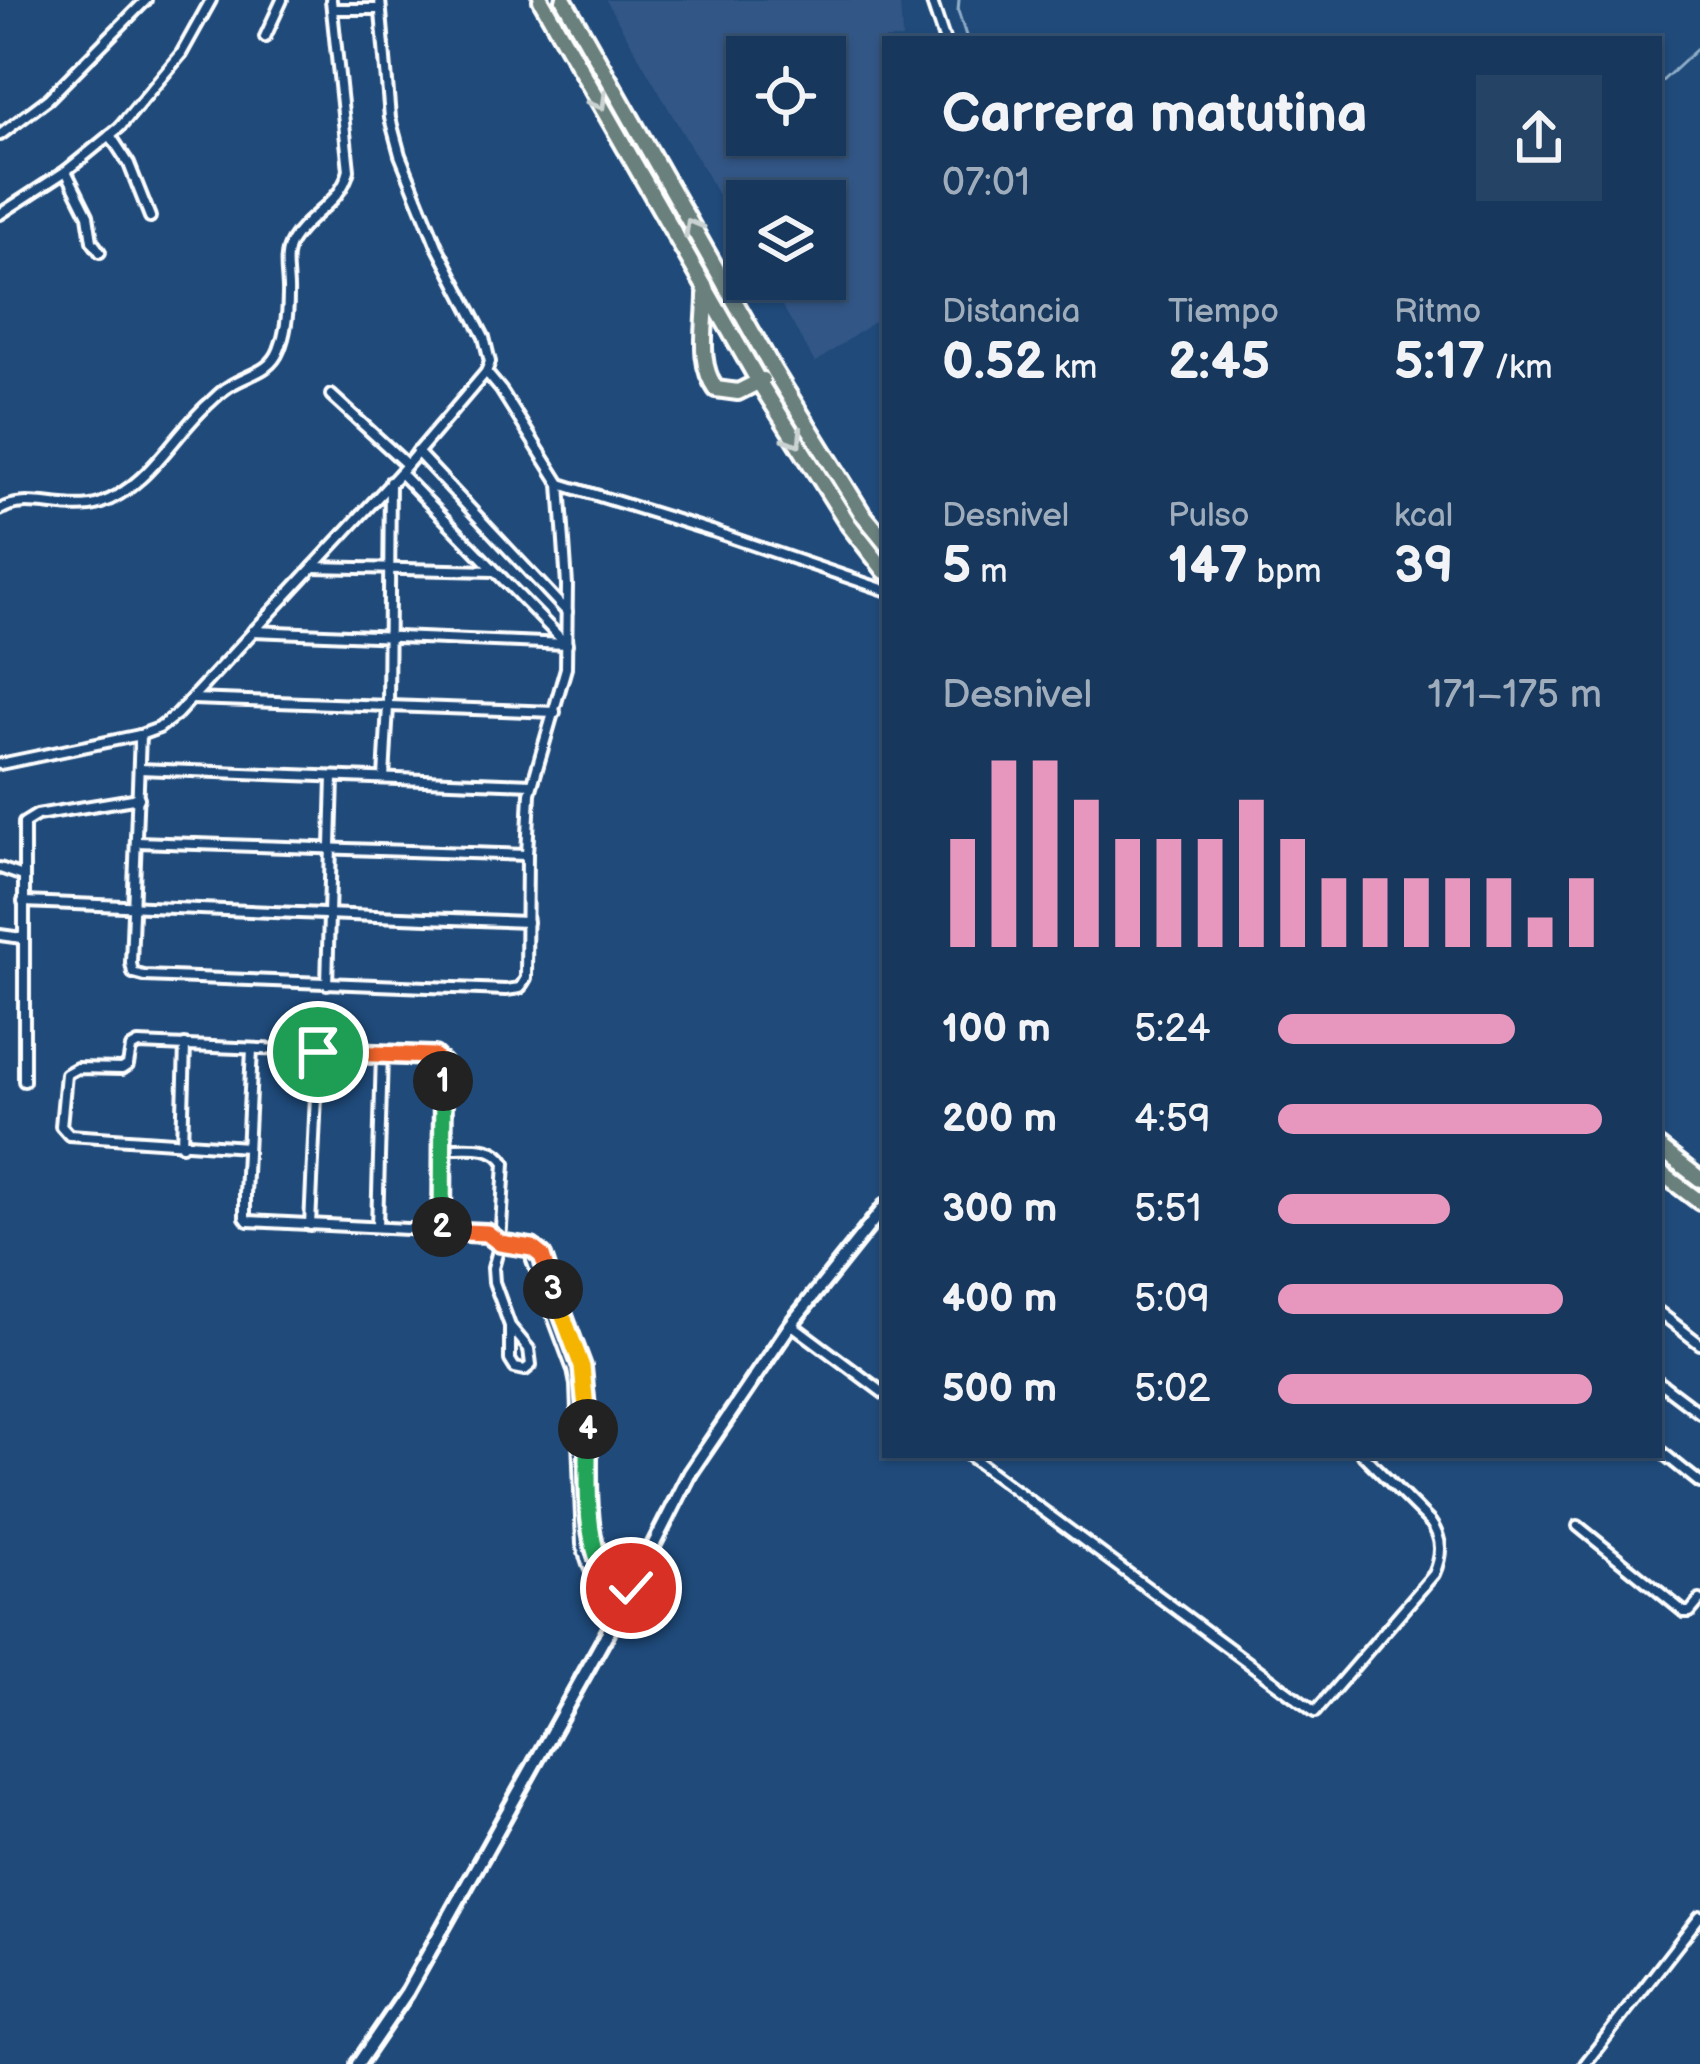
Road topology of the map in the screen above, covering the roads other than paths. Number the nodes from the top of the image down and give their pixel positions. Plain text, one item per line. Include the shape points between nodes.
1 (146, 0) edge
2 (211, 0) edge
3 (282, 0) edge
4 (541, 0) edge
5 (564, 0) edge
6 (931, 0) edge
7 (380, 4) edge
8 (331, 5) edge
9 (943, 36) edge
10 (265, 37) dead end
11 (0, 135) edge
12 (110, 135) junction
13 (66, 171) junction
14 (0, 214) edge
15 (150, 217) dead end
16 (100, 252) dead end
17 (706, 290) junction
18 (774, 370) junction
19 (486, 372) junction
20 (759, 382) junction
21 (331, 395) dead end
22 (417, 452) junction
23 (403, 468) junction
24 (390, 481) junction
25 (560, 484) junction
26 (0, 510) edge
27 (882, 537) edge
28 (311, 567) junction
29 (882, 567) edge
30 (390, 569) junction
31 (494, 571) junction
32 (882, 589) edge
33 (568, 614) junction
34 (253, 632) junction
35 (388, 636) junction
36 (567, 644) junction
37 (191, 699) junction
38 (388, 706) junction
39 (555, 712) junction
40 (140, 735) junction
41 (0, 764) edge
42 (140, 769) junction
43 (333, 777) junction
44 (384, 778) junction
45 (532, 784) junction
46 (139, 798) junction
47 (137, 842) junction
48 (332, 849) junction
49 (527, 854) junction
50 (0, 868) edge
51 (23, 876) junction
52 (23, 902) junction
53 (134, 908) junction
54 (329, 915) junction
55 (527, 922) junction
56 (0, 935) edge
57 (22, 938) junction
58 (327, 983) junction
59 (185, 1046) junction
60 (252, 1049) junction
61 (318, 1052) junction
62 (382, 1054) junction
63 (24, 1081) dead end
64 (182, 1145) junction
65 (247, 1148) junction
66 (441, 1148) junction
67 (1662, 1149) edge
68 (1662, 1173) edge
69 (1700, 1179) edge
70 (1700, 1202) edge
71 (882, 1210) edge
72 (310, 1225) junction
73 (377, 1227) junction
74 (442, 1231) junction
75 (500, 1243) junction
76 (532, 1248) junction
77 (1662, 1314) edge
78 (791, 1324) junction
79 (510, 1326) junction
80 (1700, 1344) edge
81 (1662, 1384) edge
82 (882, 1392) edge
83 (1700, 1413) edge
84 (1662, 1452) edge
85 (972, 1458) edge
86 (1366, 1458) edge
87 (1700, 1483) edge
88 (1578, 1526) dead end
89 (631, 1588) junction
90 (1700, 1600) edge
91 (623, 1605) junction
92 (1700, 1916) edge
93 (358, 2064) edge
94 (1585, 2064) edge

1 - 11 street via 48,99
2 - 12 street via 182,54
3 - 10 street
4 -> 17 highway
18 -> 5 highway
6 - 9 street
7 - 8 street
7 - 19 street via 400,155 484,338
8 - 26 street via 349,170 339,195 290,243 285,331 271,364 228,387 115,496 98,505 16,503
12 - 13 street
12 - 15 street
13 - 14 street
13 - 16 street
17 - 20 highway
17 - 20 highway via 710,380 738,392
18 - 20 highway
18 - 27 highway
19 - 22 street
19 - 25 street
20 -> 29 highway
21 - 23 street
22 - 23 street
22 - 33 street
23 - 24 street
23 - 31 street
24 - 28 street
24 - 30 street
25 - 32 street
25 - 33 street
28 - 30 street
28 - 34 street
30 - 31 street
30 - 35 street
31 - 36 street
33 - 36 street
34 - 35 street
34 - 37 street
35 - 36 street
35 - 38 street
36 - 39 street
37 - 38 street
37 - 40 street
38 - 39 street
38 - 44 street
39 - 45 street
40 - 41 street
40 - 42 street
42 - 43 street
42 - 46 street
43 - 44 street
43 - 48 street
44 - 45 street
45 - 49 street
46 - 47 street
46 - 51 street via 32,816 23,829
47 - 48 street
47 - 53 street
48 - 49 street
48 - 54 street
49 - 55 street
50 - 51 street
51 - 52 street
52 - 53 street
52 - 57 street
53 - 54 street
53 - 58 street via 134,973
54 - 55 street
54 - 58 street
55 - 58 street via 520,988
56 - 57 street
57 - 63 street
59 - 60 street
59 - 64 street
59 - 64 street via 138,1044 122,1069 70,1070 61,1126 69,1135
60 - 61 street
60 - 65 street
61 - 62 street
61 - 72 street
62 - 66 street via 434,1056 442,1064
62 - 73 street
64 - 65 street
65 - 72 street via 248,1221
66 - 74 street
66 - 75 street via 503,1157
67 - 69 highway
68 - 70 highway
71 - 78 main road
72 - 73 street
73 - 74 street
74 - 75 street via 487,1233
75 - 76 street
75 - 79 street via 494,1282
76 - 89 street via 542,1256 586,1384 597,1560
76 - 91 street via 576,1385 587,1568
77 - 80 street
78 - 82 street
78 - 89 main road via 690,1473
79 - 79 street via 511,1360 525,1370 531,1355
81 - 83 street
84 - 87 street
85 - 86 street via 1315,1712 1439,1561 1439,1534
88 - 90 street via 1684,1612
89 - 91 main road
91 - 93 main road via 407,1993
92 - 94 street

